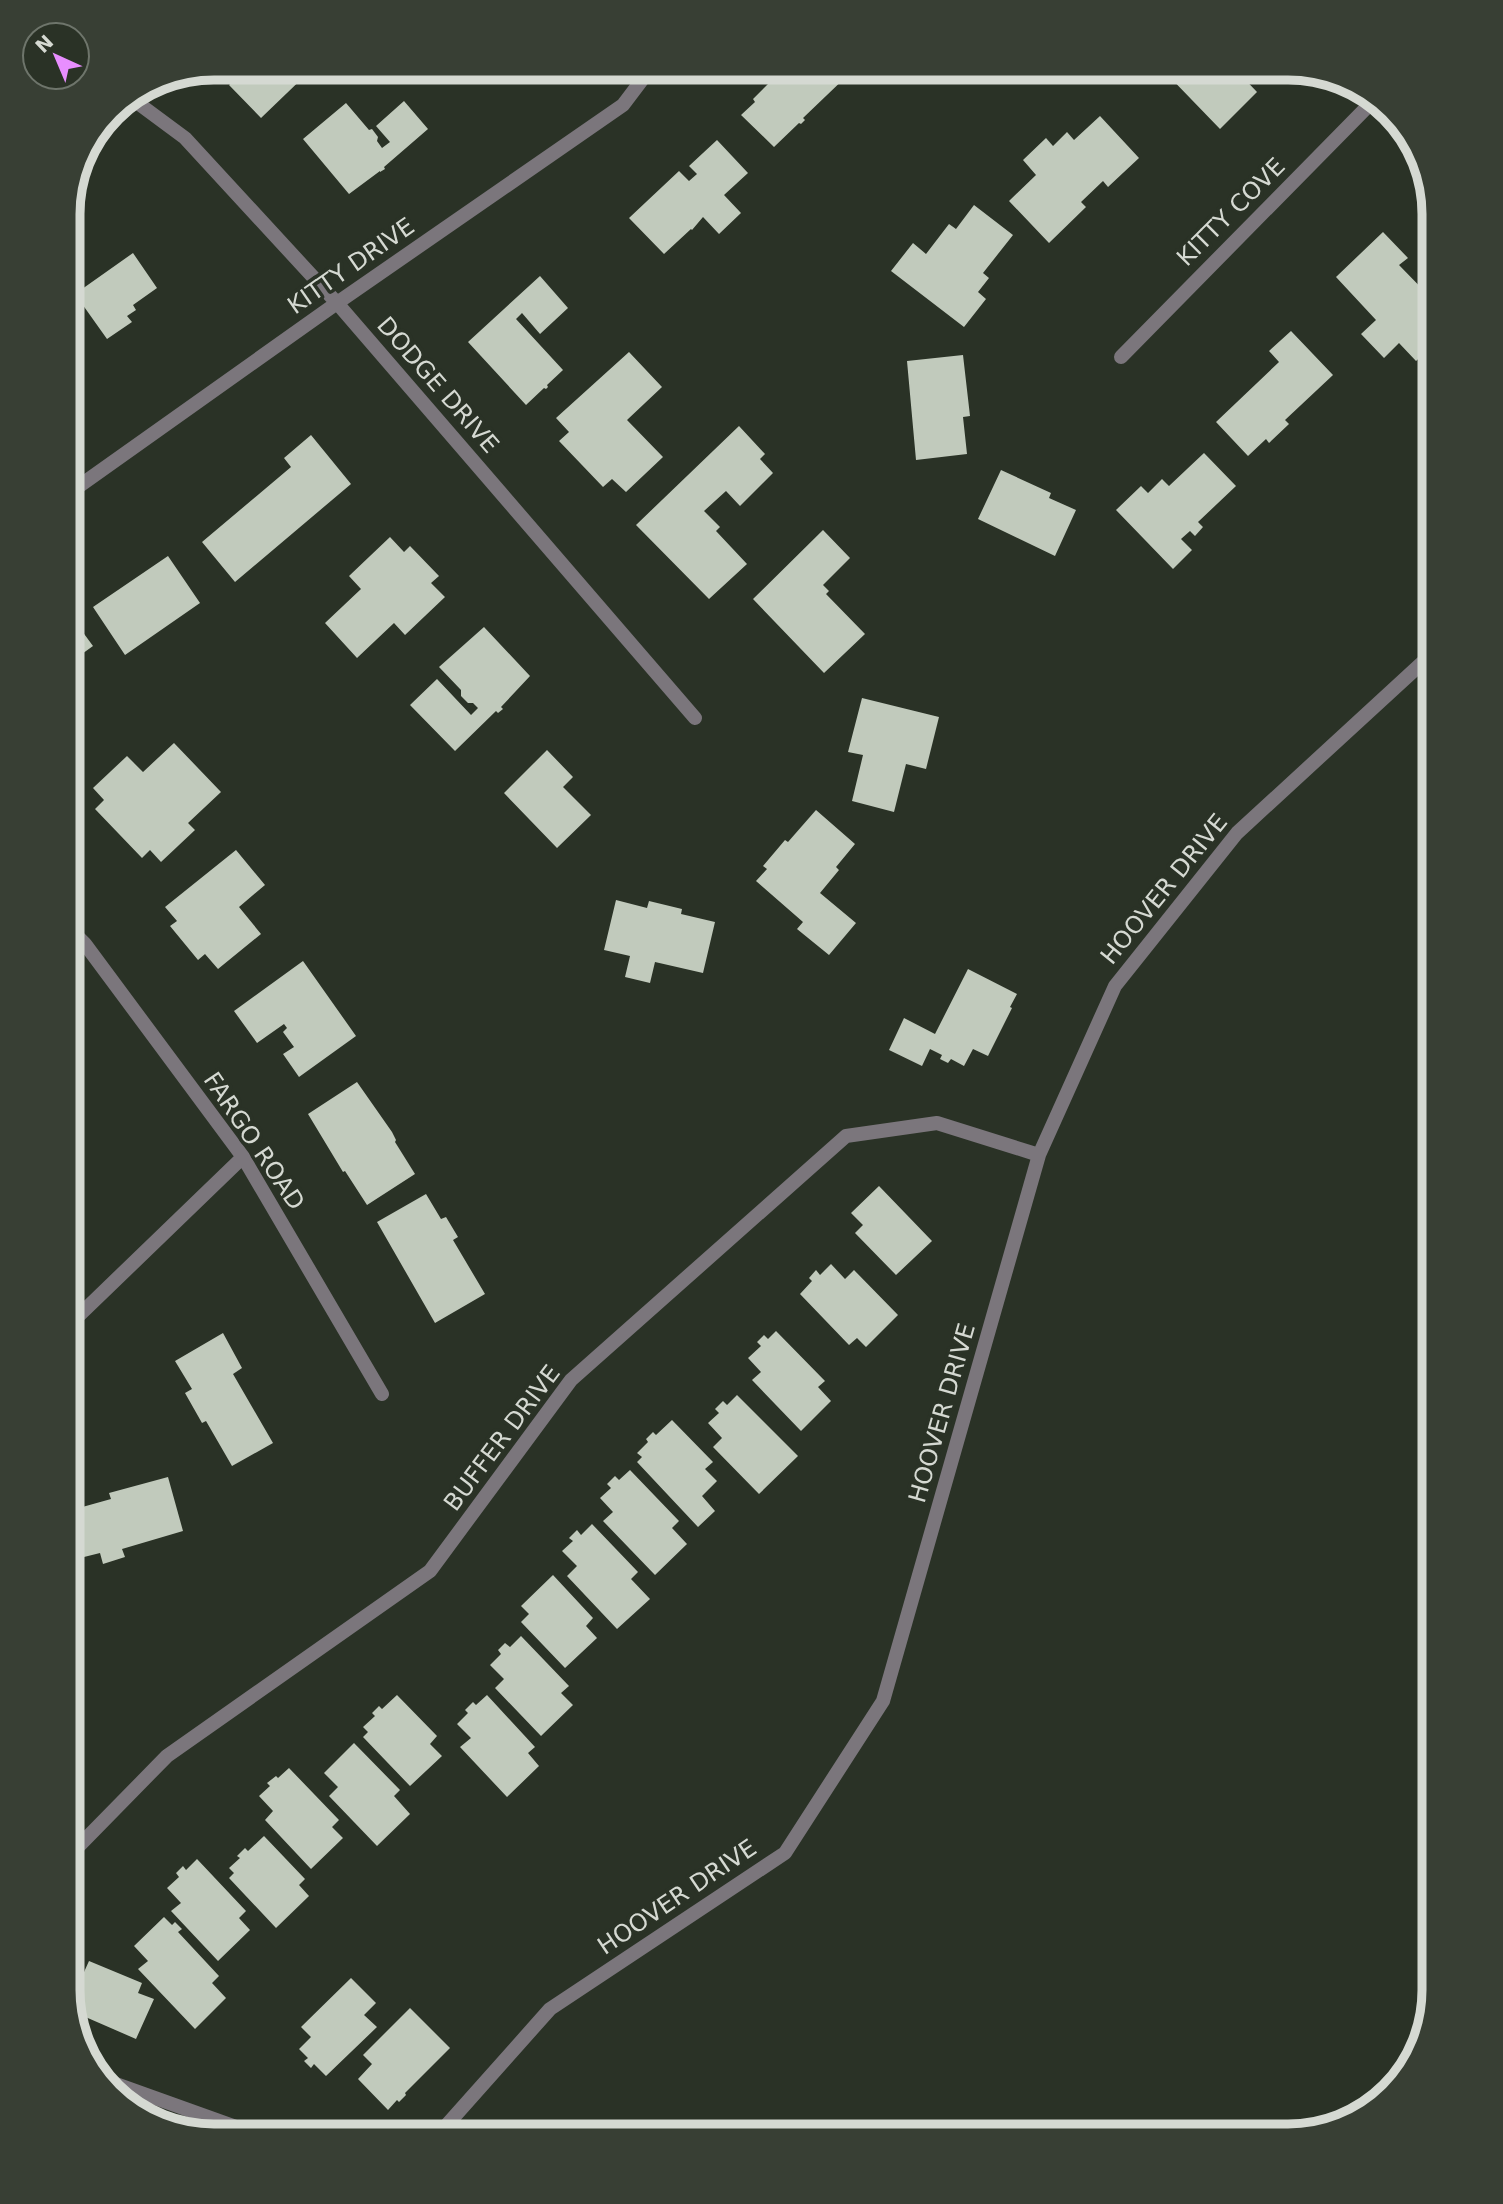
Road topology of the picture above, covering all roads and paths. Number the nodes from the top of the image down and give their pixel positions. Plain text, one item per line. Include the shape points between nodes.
1 (641, 81) edge
2 (139, 104) edge
3 (1368, 107) edge
4 (337, 303) junction
5 (1121, 357) dead end
6 (81, 485) edge
7 (1422, 663) edge
8 (695, 718) dead end
9 (81, 940) edge
10 (1039, 1155) junction
11 (243, 1157) junction
12 (80, 1314) edge
13 (382, 1394) dead end
14 (80, 1845) edge
15 (123, 2086) edge
16 (223, 2123) edge
17 (449, 2123) edge

1 - 4 street, KITTY DRIVE via 623,105
2 - 4 street, DODGE DRIVE via 185,138
3 - 5 street, KITTY COVE
4 - 6 street, KITTY DRIVE
4 - 8 street, DODGE DRIVE
7 - 10 street, HOOVER DRIVE via 1237,833 1115,986
9 - 11 street, FARGO ROAD
10 - 14 street, BUFFER DRIVE via 937,1123 845,1136 571,1380 430,1571 167,1756
10 - 17 street, HOOVER DRIVE via 883,1700 785,1853 550,2009
11 - 12 street
11 - 13 street, FARGO ROAD
15 - 16 street

